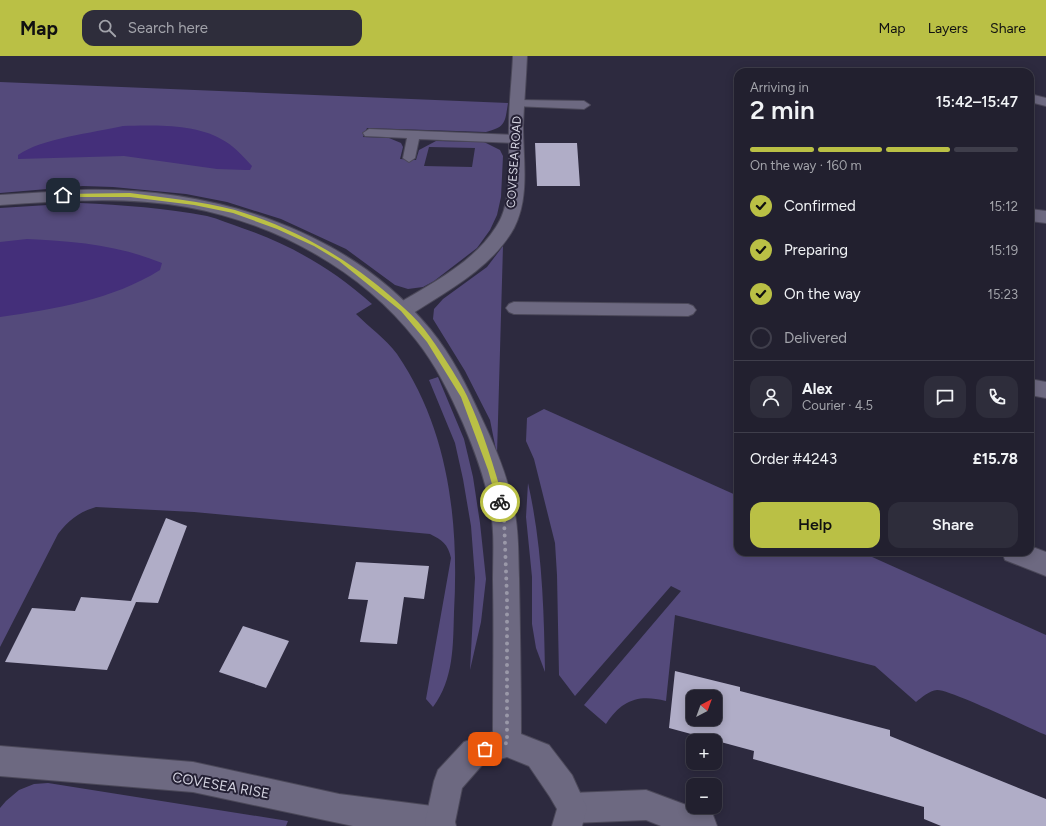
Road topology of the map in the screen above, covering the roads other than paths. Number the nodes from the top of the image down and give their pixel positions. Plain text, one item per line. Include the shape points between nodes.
1 (520, 56) edge
2 (1034, 99) edge
3 (1046, 102) edge
4 (518, 104) junction
5 (584, 105) dead end
6 (369, 132) dead end
7 (414, 134) junction
8 (516, 138) junction
9 (409, 158) dead end
10 (0, 200) edge
11 (1034, 216) edge
12 (1046, 217) edge
13 (514, 308) dead end
14 (403, 310) junction
15 (688, 310) dead end
16 (1034, 388) edge
17 (1046, 390) edge
18 (1025, 556) edge
19 (1046, 564) edge
20 (507, 743) junction
21 (0, 761) edge
22 (569, 817) edge
23 (440, 824) edge
24 (702, 826) edge

1 - 4 street, COVESEA ROAD
2 - 3 street
4 - 5 lane
4 - 8 street, COVESEA ROAD
6 - 7 lane
7 - 8 lane
7 - 9 lane
8 - 14 street, COVESEA ROAD via 515,189 510,217 505,228 480,258 464,271
10 - 14 street via 63,195 130,195 194,203 234,212 279,227 316,244 364,277
11 - 12 street
13 - 15 lane
14 - 20 street via 430,341 464,396 491,470 504,518
16 - 17 street
18 - 19 street
20 - 22 street via 539,755 561,786
20 - 23 street via 474,752 449,781
21 - 23 street, COVESEA RISE via 193,777 339,808
22 - 24 street via 646,805

